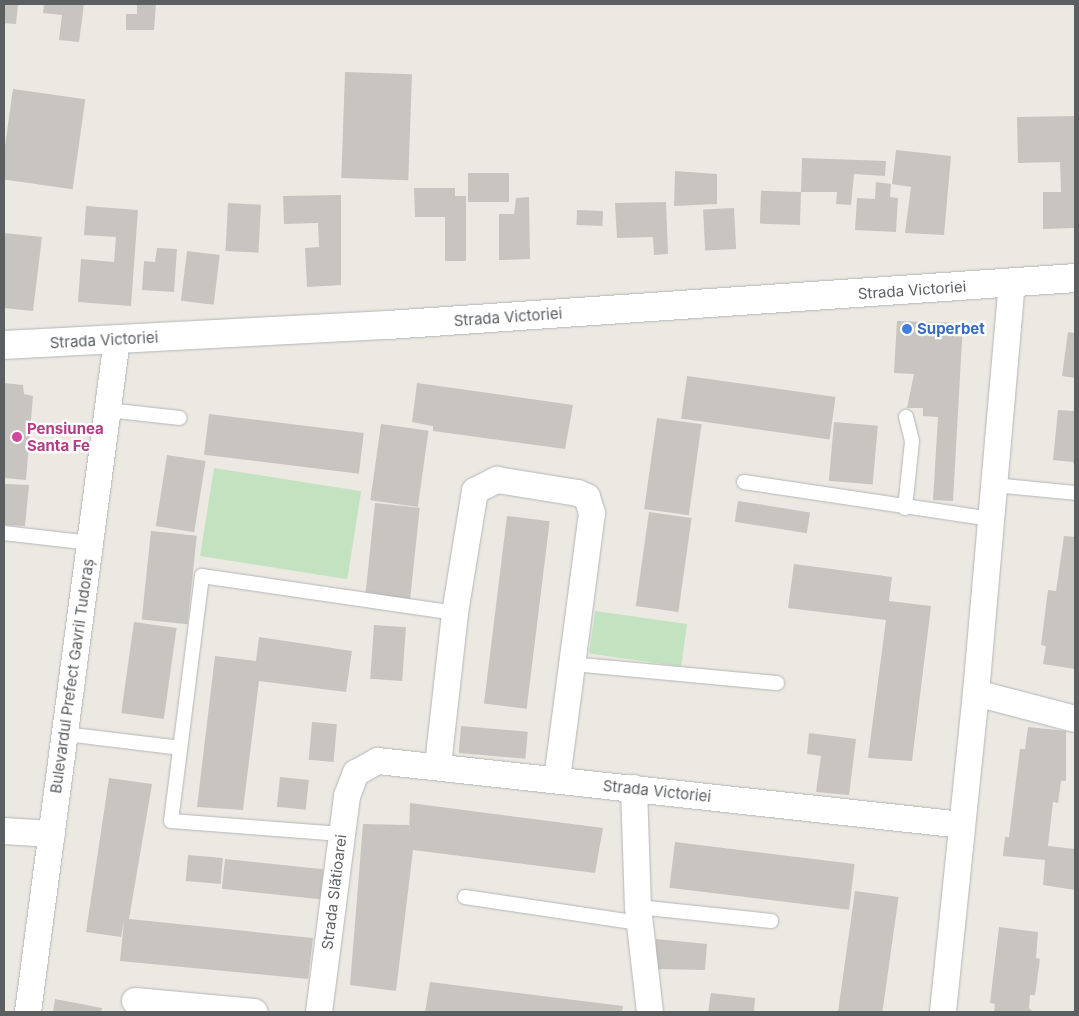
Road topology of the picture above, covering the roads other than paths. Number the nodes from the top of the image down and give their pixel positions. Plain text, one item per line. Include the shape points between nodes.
1 (1075, 278) edge
2 (1012, 283) junction
3 (117, 340) junction
4 (4, 345) edge
5 (108, 410) junction
6 (906, 417) dead end
7 (180, 418) dead end
8 (744, 482) dead end
9 (994, 485) junction
10 (1075, 493) edge
11 (905, 508) junction
12 (991, 519) junction
13 (4, 533) edge
14 (90, 543) junction
15 (454, 613) junction
16 (572, 664) junction
17 (777, 684) dead end
18 (976, 693) junction
19 (1075, 718) edge
20 (65, 734) junction
21 (180, 748) junction
22 (438, 765) junction
23 (356, 773) joint
24 (557, 779) junction
25 (634, 788) junction
26 (962, 825) junction
27 (4, 830) edge
28 (52, 834) junction
29 (341, 834) junction
30 (465, 897) dead end
31 (639, 915) junction
32 (771, 921) dead end
33 (135, 1001) dead end
34 (28, 1012) edge
35 (254, 1012) edge
36 (319, 1012) edge
37 (650, 1012) edge
38 (943, 1012) edge

1 - 2 street, Strada Victoriei
2 - 3 street, Strada Victoriei
2 - 9 street
3 - 4 street, Strada Victoriei
3 - 5 street, Bulevardul Prefect Gavril Tudoraș
5 - 7 lane
5 - 14 street, Bulevardul Prefect Gavril Tudoraș
6 - 11 lane via 912,441
8 - 11 lane
9 - 10 lane
9 - 12 street
11 - 12 lane
12 - 18 street
13 - 14 lane
14 - 20 street, Bulevardul Prefect Gavril Tudoraș
15 - 16 street via 475,491 497,480 578,493 587,497 592,513
15 - 21 lane via 202,576
15 - 22 street
16 - 17 lane
16 - 24 street
18 - 19 street
18 - 26 street
20 - 21 lane
20 - 28 street, Bulevardul Prefect Gavril Tudoraș
21 - 29 lane via 171,822
22 - 23 street, Strada Victoriei via 378,761
22 - 24 street, Strada Victoriei
23 - 29 street, Strada Slătioarei via 348,790
24 - 25 street, Strada Victoriei
25 - 26 street, Strada Victoriei
25 - 31 street
26 - 38 street
27 - 28 street
28 - 34 street, Bulevardul Prefect Gavril Tudoraș
29 - 36 street, Strada Slătioarei
30 - 31 lane
31 - 32 lane
31 - 37 street
33 - 35 street

